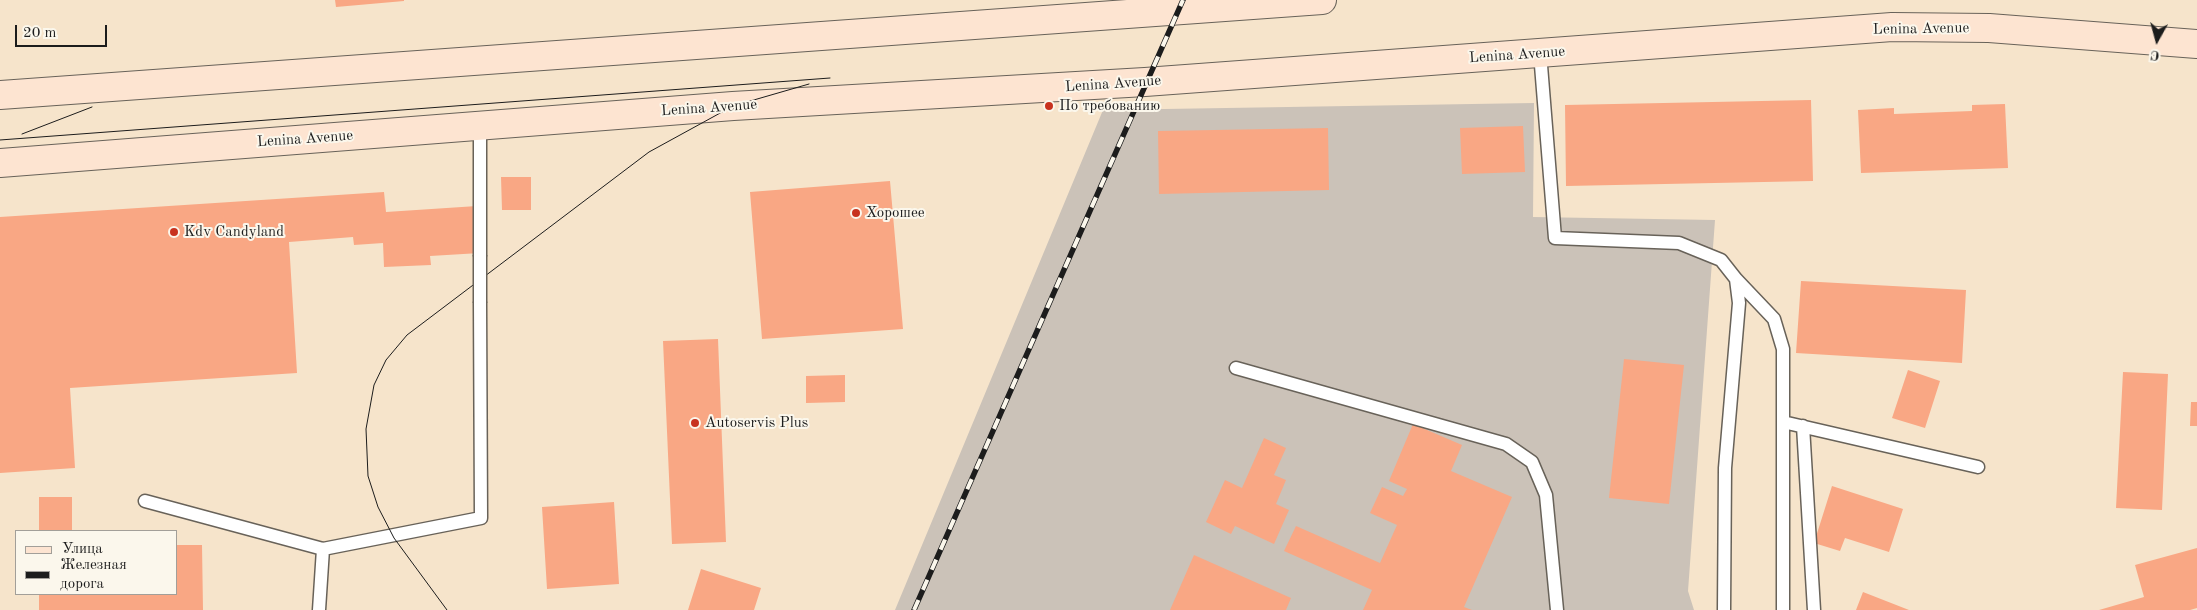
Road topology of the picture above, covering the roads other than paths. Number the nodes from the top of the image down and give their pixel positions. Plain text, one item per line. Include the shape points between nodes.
1 (1322, 0) edge
2 (2197, 44) edge
3 (1540, 53) junction
4 (0, 95) edge
5 (480, 126) junction
6 (0, 163) edge
7 (1736, 279) junction
8 (1236, 368) dead end
9 (1782, 422) junction
10 (1803, 426) junction
11 (1978, 467) dead end
12 (145, 501) dead end
13 (323, 549) junction
14 (319, 610) edge
15 (1557, 610) edge
16 (1724, 610) edge
17 (1783, 610) edge
18 (1814, 610) edge

1 - 4 main road
2 - 3 main road, Lenina Avenue via 1989,28 1892,27
3 - 5 main road, Lenina Avenue via 1145,82 733,106
3 - 7 lane via 1555,238 1679,243 1721,260
5 - 6 main road, Lenina Avenue
5 - 13 lane, bridge via 481,518
7 - 9 lane via 1774,319 1782,349
7 - 16 lane via 1739,303 1725,468
8 - 15 lane via 1506,444 1532,462 1546,495
9 - 10 lane
9 - 17 lane
10 - 11 lane
10 - 18 lane
12 - 13 lane
13 - 14 lane

